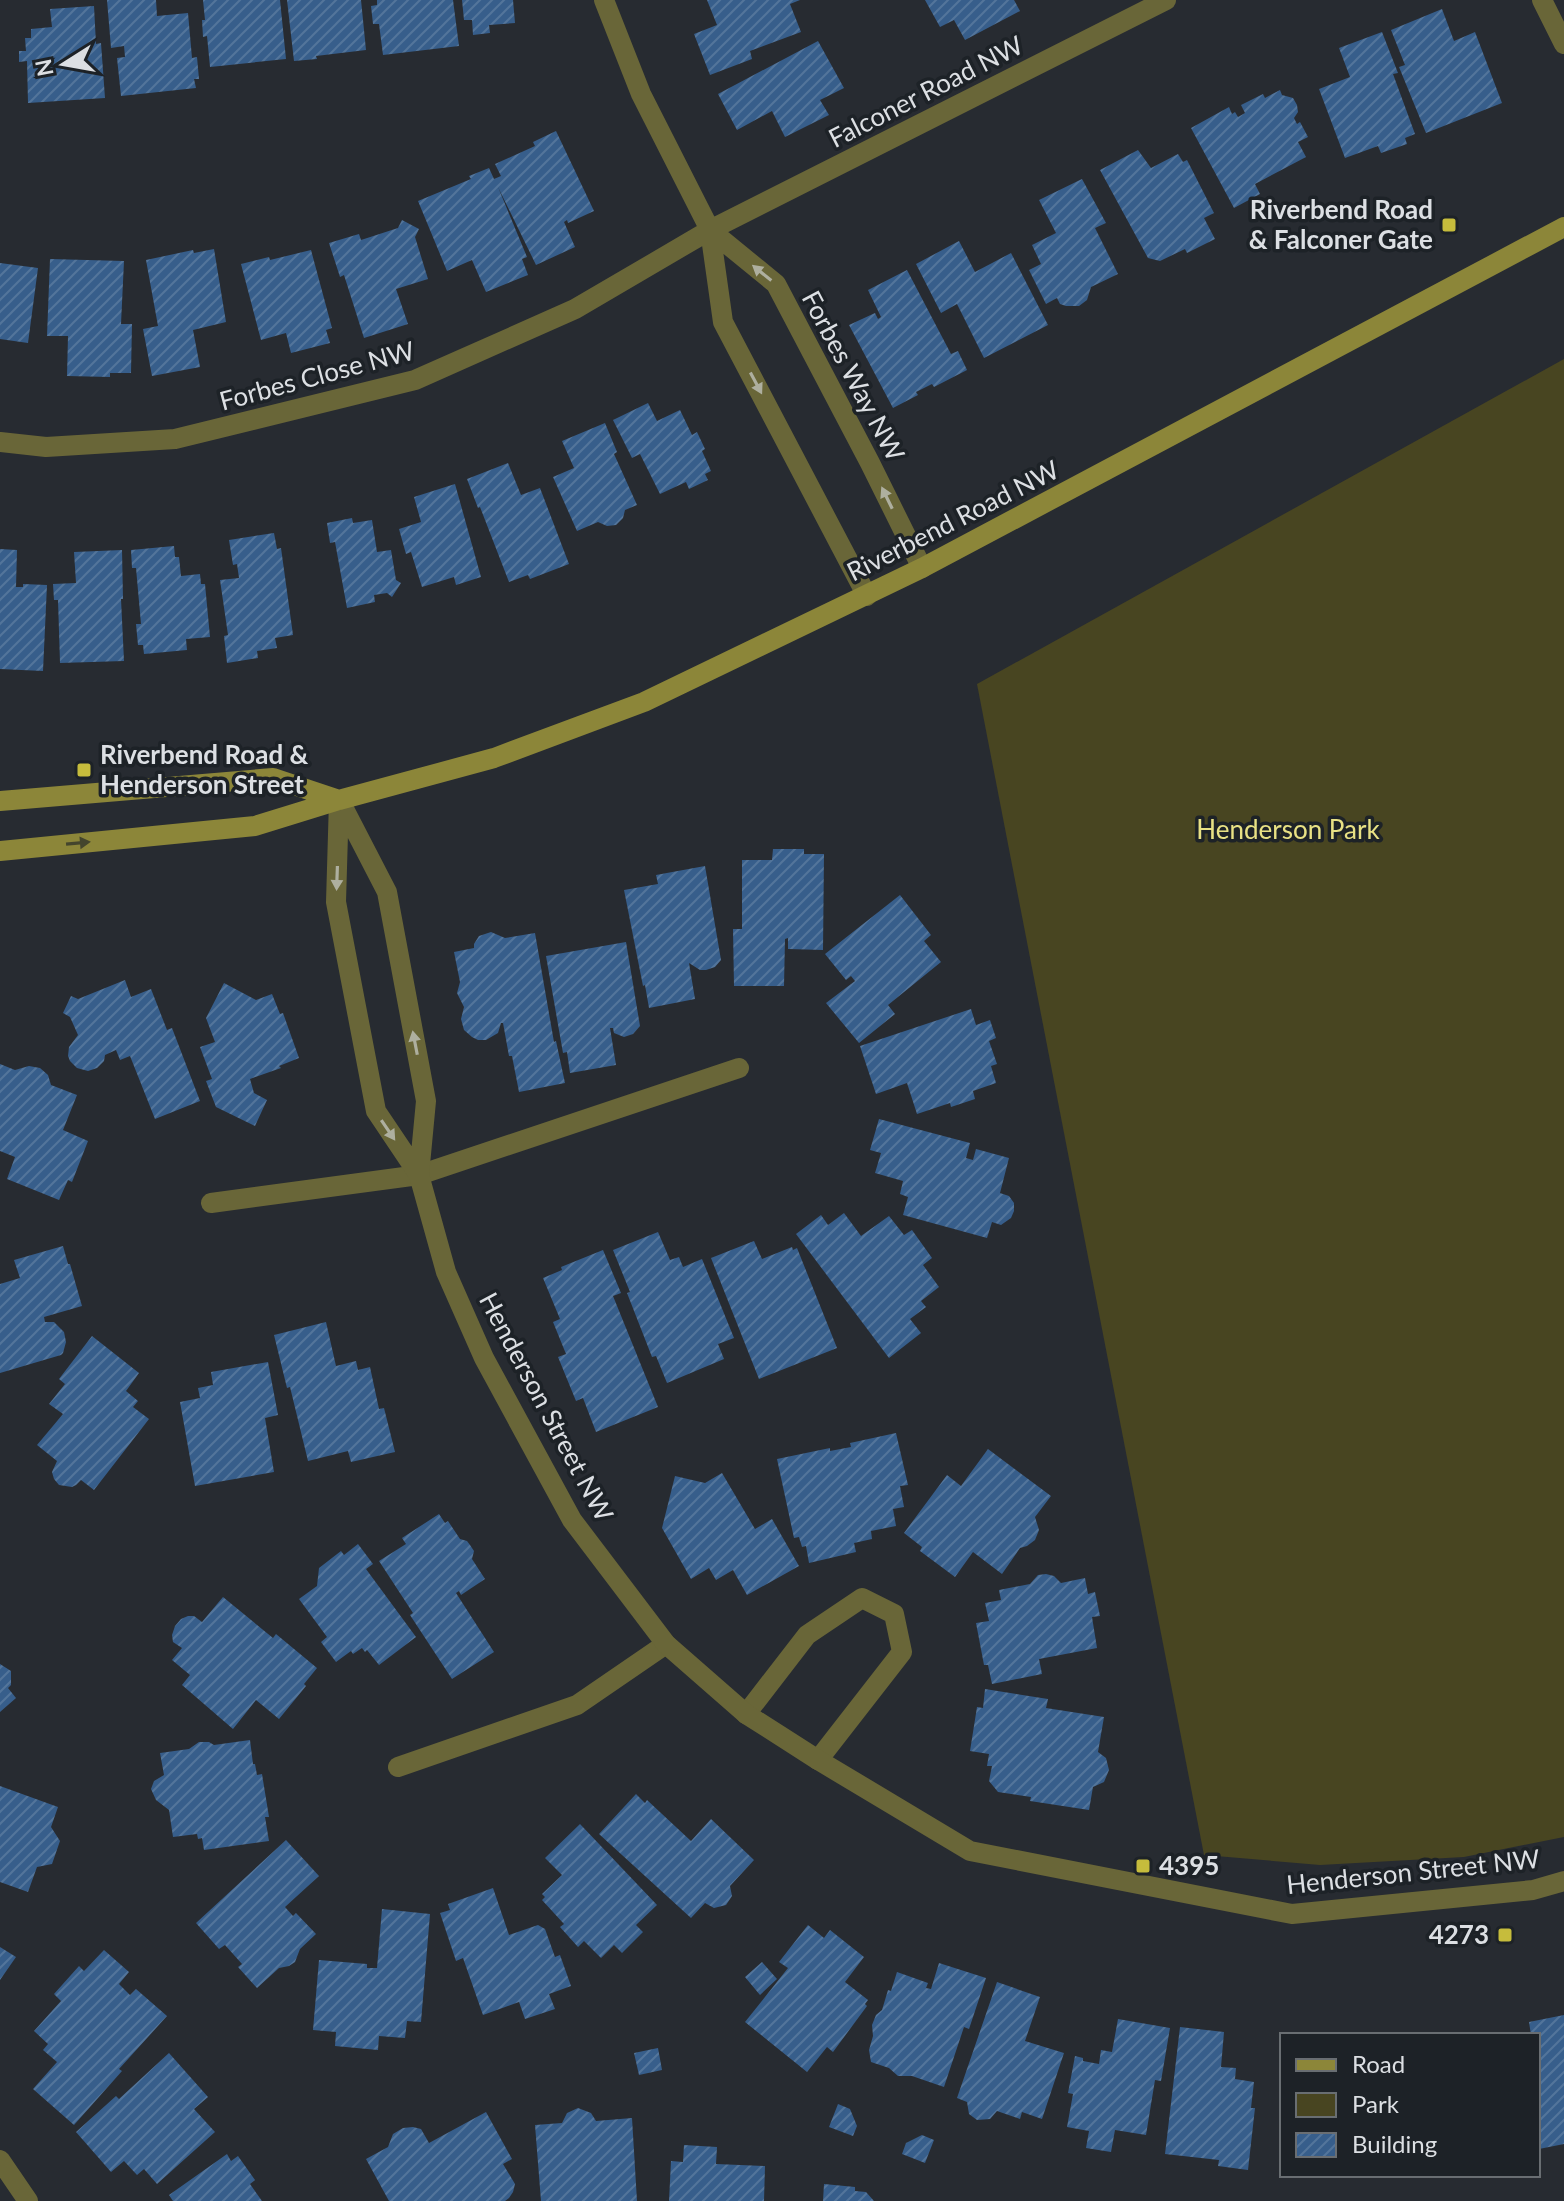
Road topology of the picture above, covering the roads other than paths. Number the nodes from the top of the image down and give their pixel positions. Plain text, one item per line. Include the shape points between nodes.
1 (604, 0) edge
2 (1166, 0) edge
3 (1542, 0) edge
4 (1564, 44) edge
5 (1564, 227) edge
6 (710, 230) junction
7 (0, 442) edge
8 (922, 568) junction
9 (867, 596) junction
10 (339, 800) junction
11 (0, 801) edge
12 (0, 851) edge
13 (739, 1068) dead end
14 (419, 1175) junction
15 (211, 1203) dead end
16 (666, 1644) junction
17 (746, 1714) junction
18 (818, 1760) junction
19 (398, 1767) dead end
20 (1564, 1881) edge
21 (0, 2160) edge
22 (28, 2201) edge

1 - 6 street, Forbes Way NW via 641,94
2 - 6 street, Falconer Road NW
3 - 4 street
5 - 8 main road, Riverbend Road NW
6 - 7 street, Forbes Close NW via 575,309 415,380 175,439 46,447
8 -> 6 street, Forbes Way NW via 776,284
6 -> 9 street, Forbes Way NW via 723,322
8 - 9 main road, Riverbend Road NW
9 - 10 main road, Riverbend Road NW via 644,702 494,758
10 - 11 main road via 273,778
12 -> 10 main road, Riverbend Road NW via 255,826
14 -> 10 street, Henderson Street NW via 426,1101 387,892
10 -> 14 street, Henderson Street NW via 336,902 376,1111
13 - 14 street
14 - 15 street
14 - 16 street, Henderson Street NW via 446,1272 484,1358 572,1520
16 - 17 street, Henderson Street NW
16 - 19 street via 577,1705
17 - 18 street, Henderson Street NW
17 - 18 street via 807,1635 851,1605 862,1598 894,1614 902,1652
18 - 20 street, Henderson Street NW via 970,1851 1292,1914 1533,1890
21 - 22 street

